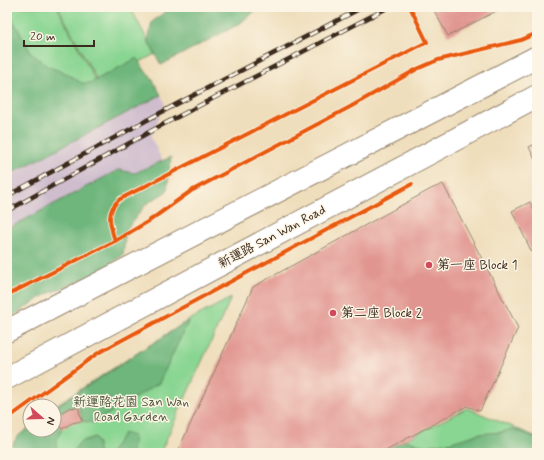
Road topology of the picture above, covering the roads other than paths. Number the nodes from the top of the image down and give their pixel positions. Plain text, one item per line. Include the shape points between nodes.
1 (537, 57) edge
2 (537, 96) edge
3 (7, 331) edge
4 (7, 378) edge

1 - 3 street
2 - 4 street, 新運路 San Wan Road

